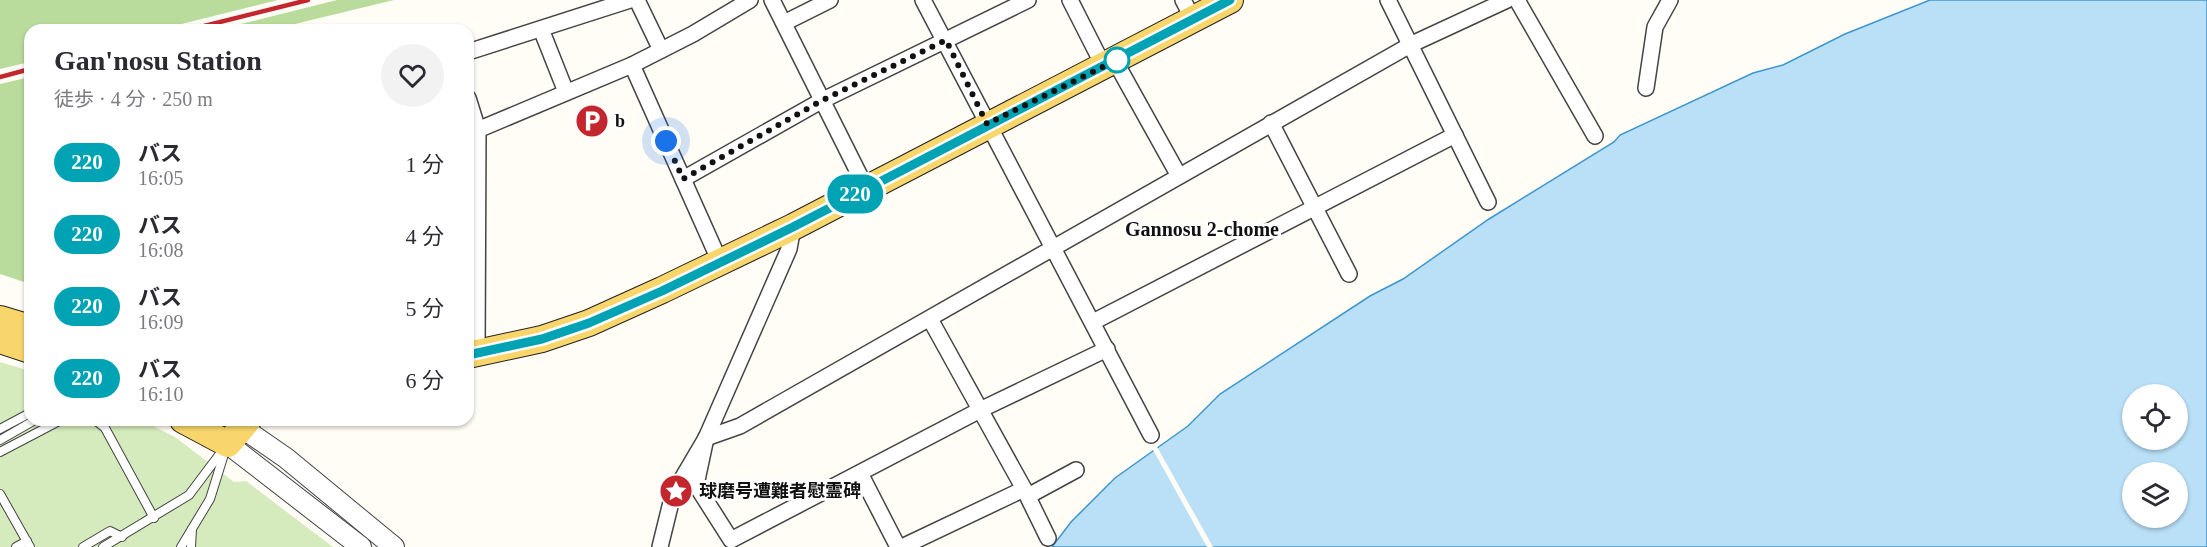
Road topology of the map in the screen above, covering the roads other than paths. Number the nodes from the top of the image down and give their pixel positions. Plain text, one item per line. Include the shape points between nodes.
1 (630, 0) edge
2 (637, 0) edge
3 (750, 0) edge
4 (772, 0) edge
5 (830, 0) edge
6 (923, 0) edge
7 (1028, 0) edge
8 (1070, 0) edge
9 (1230, 0) edge
10 (1388, 0) edge
11 (1507, 0) edge
12 (1517, 0) edge
13 (1670, 0) edge
14 (1188, 9) edge
15 (784, 23) junction
16 (541, 29) junction
17 (946, 40) junction
18 (1412, 44) junction
19 (474, 50) edge
20 (661, 50) junction
21 (632, 64) junction
22 (1109, 64) junction
23 (1646, 88) dead end
24 (566, 92) junction
25 (821, 101) junction
26 (1271, 123) junction
27 (987, 124) junction
28 (474, 132) edge
29 (1455, 135) junction
30 (1595, 136) dead end
31 (1179, 176) junction
32 (683, 179) junction
33 (866, 188) junction
34 (1488, 202) dead end
35 (1314, 207) junction
36 (793, 227) junction
37 (1055, 249) junction
38 (720, 262) junction
39 (1348, 274) dead end
40 (0, 319) edge
41 (930, 319) junction
42 (1094, 322) junction
43 (24, 326) edge
44 (0, 340) edge
45 (24, 348) edge
46 (1107, 349) junction
47 (474, 355) edge
48 (982, 409) junction
49 (24, 416) edge
50 (24, 426) edge
51 (50, 426) edge
52 (102, 426) edge
53 (237, 428) edge
54 (0, 429) edge
55 (1150, 435) dead end
56 (706, 438) junction
57 (0, 440) edge
58 (0, 452) edge
59 (1076, 470) dead end
60 (861, 475) junction
61 (1026, 492) junction
62 (0, 494) edge
63 (154, 518) junction
64 (192, 527) junction
65 (122, 537) junction
66 (1048, 538) dead end
67 (28, 544) edge
68 (16, 547) edge
69 (83, 547) edge
70 (103, 547) edge
71 (181, 547) edge
72 (191, 547) edge
73 (361, 547) edge
74 (394, 547) edge
75 (660, 547) edge
76 (900, 547) edge

1 - 16 street
2 - 20 street
3 - 20 street
4 - 15 street
5 - 15 street
6 - 17 street
7 - 17 street
8 - 22 street
9 - 14 main road
10 - 18 street
11 - 18 street
12 - 30 street
13 - 23 street via 1655,27
14 - 22 main road
15 - 25 street
16 - 19 street
16 - 24 street
17 - 25 street
17 - 27 street
18 - 26 street
18 - 29 street
20 - 21 street
21 - 24 street
21 - 32 street
22 - 27 main road
22 - 31 street
24 - 28 street
25 - 32 street
25 - 33 street
26 - 31 street
26 - 35 street
27 - 33 main road
27 - 37 street
29 - 34 street
29 - 35 street
31 - 37 street
32 - 38 street
33 - 36 main road
35 - 39 street
35 - 42 street
36 - 38 main road
36 - 56 street via 789,249
37 - 41 street
37 - 42 street
38 - 47 main road via 589,323
40 - 43 main road
41 - 48 street
41 - 56 street via 740,426
42 - 46 street
44 - 45 main road
46 - 48 street
46 - 55 street
48 - 60 street
48 - 61 street
49 - 54 lane
50 - 57 lane
51 - 58 lane
52 - 63 lane
53 - 63 lane via 189,495
53 - 64 lane via 210,499
53 - 73 street
53 - 74 street via 286,458
56 - 60 street via 696,485 731,540
56 - 75 street via 673,494
59 - 61 street
60 - 76 street
61 - 66 street
61 - 76 street
62 - 67 lane
63 - 65 lane
64 - 71 lane
64 - 72 lane
65 - 69 lane via 110,531
65 - 70 lane
67 - 68 lane

